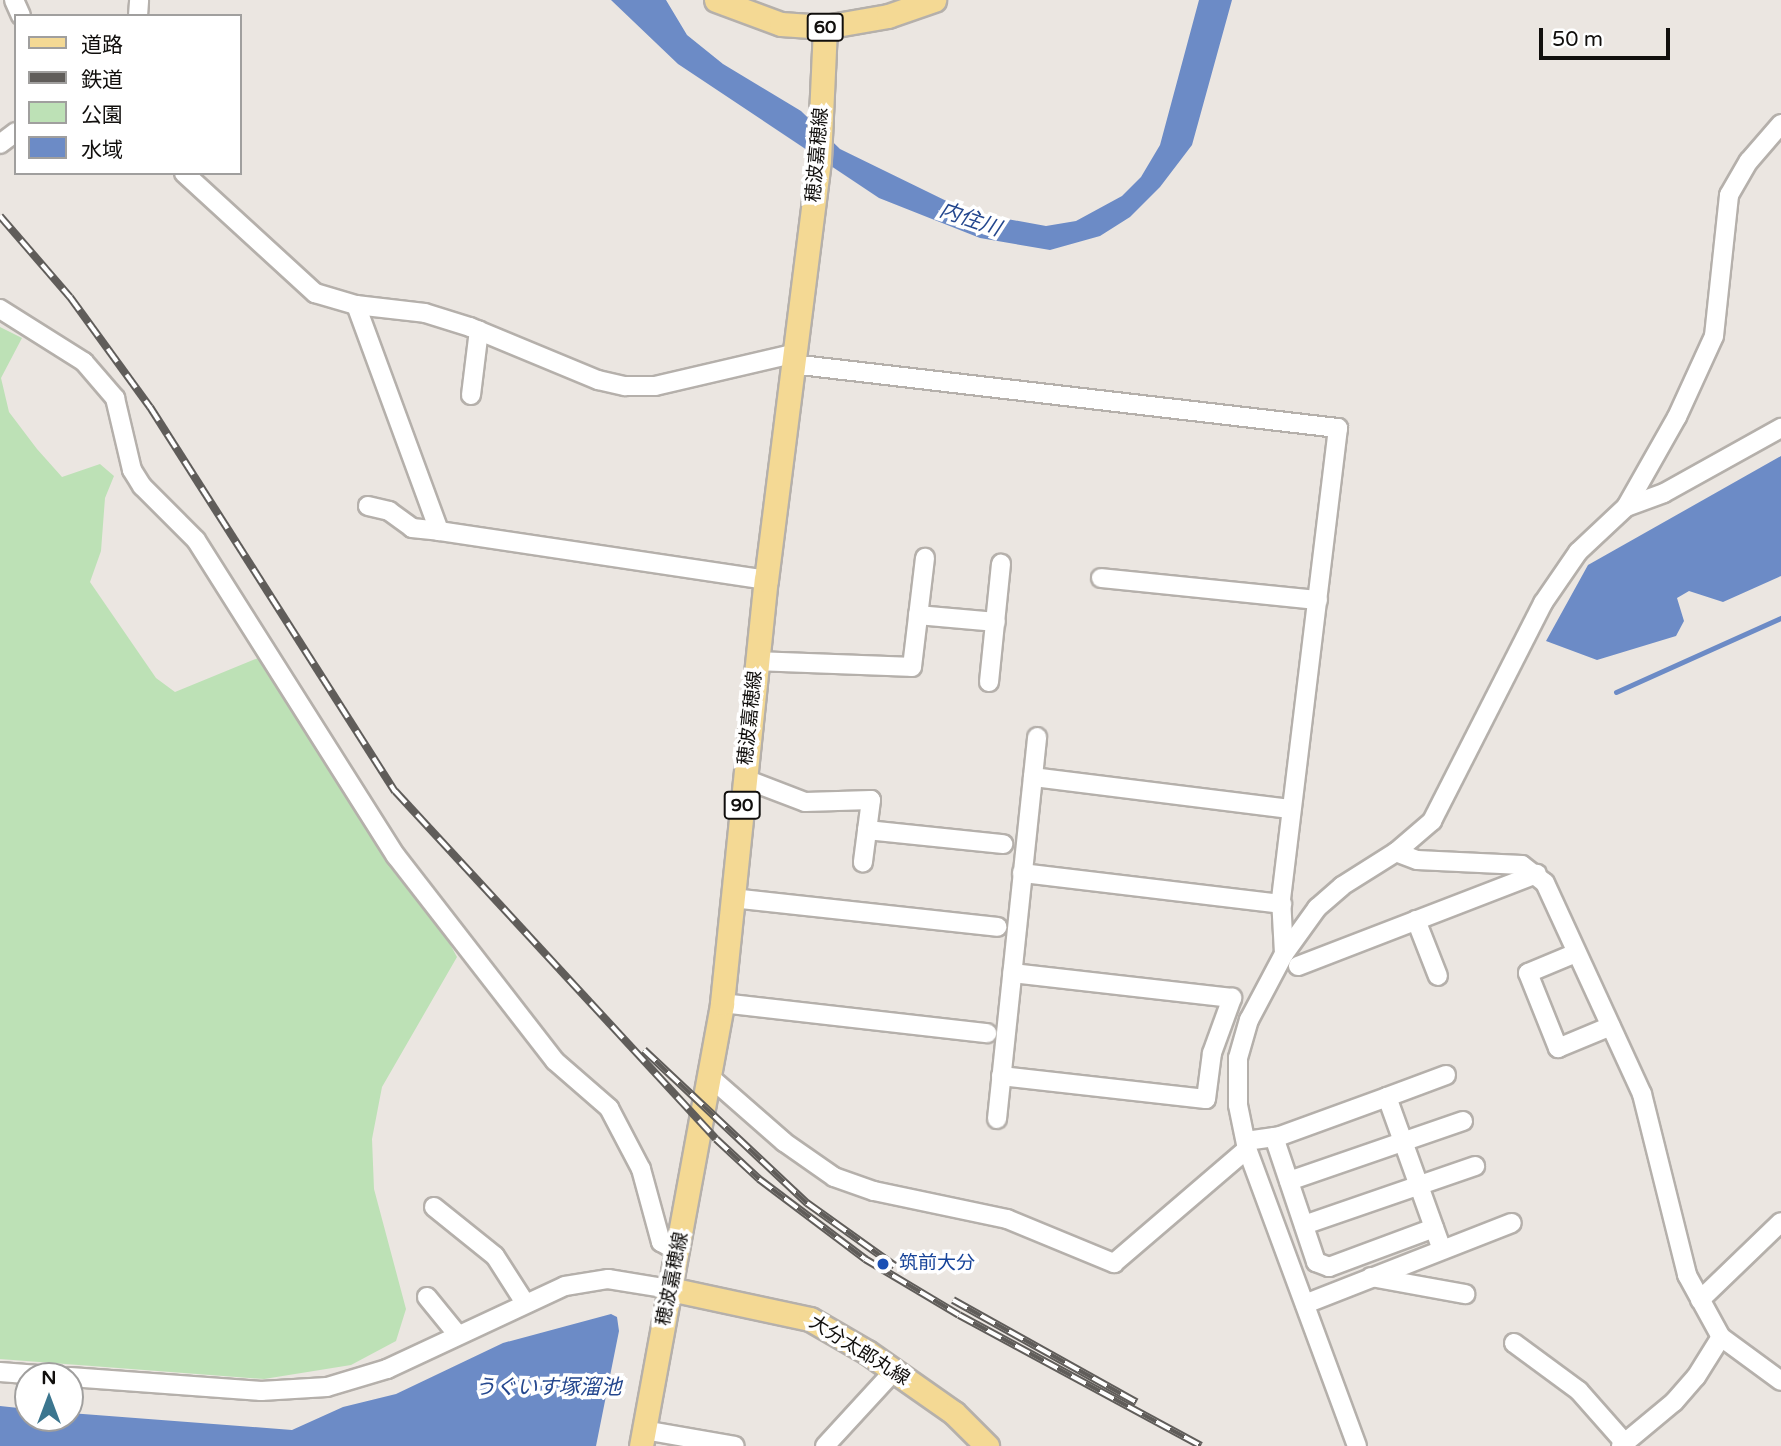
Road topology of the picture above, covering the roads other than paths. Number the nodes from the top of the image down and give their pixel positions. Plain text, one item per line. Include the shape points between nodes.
1 (716, 0) edge
2 (934, 0) edge
3 (825, 27) junction
4 (1781, 124) edge
5 (186, 175) edge
6 (356, 305) junction
7 (2, 313) edge
8 (479, 330) junction
9 (793, 359) junction
10 (471, 395) dead end
11 (1781, 428) edge
12 (368, 506) dead end
13 (1626, 507) junction
14 (439, 531) junction
15 (925, 558) dead end
16 (1001, 564) dead end
17 (1101, 578) dead end
18 (766, 580) junction
19 (1318, 600) junction
20 (918, 615) junction
21 (996, 622) junction
22 (757, 661) junction
23 (989, 682) dead end
24 (1037, 737) dead end
25 (1033, 777) junction
26 (745, 779) junction
27 (1291, 809) junction
28 (867, 830) junction
29 (1003, 844) dead end
30 (1396, 852) junction
31 (863, 862) dead end
32 (1022, 873) junction
33 (1537, 874) junction
34 (732, 898) junction
35 (1282, 904) junction
36 (1416, 920) junction
37 (997, 927) dead end
38 (1576, 953) junction
39 (1291, 960) junction
40 (1012, 972) junction
41 (1438, 976) dead end
42 (722, 1003) junction
43 (1611, 1026) junction
44 (987, 1033) dead end
45 (1446, 1075) dead end
46 (1001, 1076) junction
47 (711, 1077) junction
48 (1387, 1097) junction
49 (997, 1119) dead end
50 (1462, 1121) dead end
51 (1274, 1137) junction
52 (1404, 1142) junction
53 (1247, 1145) junction
54 (1475, 1166) dead end
55 (1289, 1181) junction
56 (1419, 1185) junction
57 (434, 1207) dead end
58 (1781, 1222) edge
59 (1512, 1223) dead end
60 (1304, 1224) junction
61 (1434, 1228) junction
62 (1441, 1247) junction
63 (678, 1252) junction
64 (1371, 1277) junction
65 (670, 1289) junction
66 (1465, 1294) dead end
67 (427, 1297) dead end
68 (1700, 1300) junction
69 (525, 1303) junction
70 (1305, 1304) junction
71 (458, 1335) junction
72 (1721, 1336) junction
73 (1514, 1343) dead end
74 (894, 1371) junction
75 (84, 1378) edge
76 (1781, 1381) edge
77 (643, 1438) edge
78 (1623, 1445) edge
79 (735, 1446) edge
80 (825, 1446) edge
81 (987, 1446) edge
82 (1357, 1446) edge

1 - 3 main road, 60 via 780,24
2 - 3 main road, 60 via 888,16
3 - 9 main road, 穂波嘉穂線 / 90 via 819,160
4 - 13 street via 1749,161 1729,195 1714,336
5 - 6 street via 300,282 315,293
6 - 8 street via 425,313
6 - 14 street
7 - 63 street via 84,362 115,398 132,470 142,486 196,540 396,856 555,1061 609,1108 641,1169 661,1242
8 - 9 street via 625,386 655,386
8 - 10 street
9 - 18 main road, 穂波嘉穂線 / 90
9 - 19 street via 1338,428
11 - 13 street via 1664,493
12 - 14 street via 389,510 412,528
13 - 30 street via 1578,552 1543,603 1432,821
14 - 18 street
15 - 20 street
16 - 21 street
17 - 19 street
18 - 22 main road, 穂波嘉穂線 / 90
19 - 27 street
20 - 21 street
20 - 22 street via 912,667
21 - 23 street
22 - 26 main road, 穂波嘉穂線 / 90
24 - 25 street
25 - 27 street
25 - 32 street
26 - 28 street via 805,802 871,800
26 - 34 main road, 穂波嘉穂線 / 90
27 - 35 street
28 - 29 street
28 - 31 street
30 - 33 street via 1417,860 1522,865
30 - 39 street via 1317,908
32 - 35 street
32 - 40 street
33 - 36 street
33 - 38 street
34 - 37 street
34 - 42 main road, 穂波嘉穂線 / 90
35 - 39 street
36 - 39 street
36 - 41 street
38 - 43 street
38 - 43 street via 1528,973 1558,1048
39 - 53 street via 1249,1020 1238,1058 1238,1105
40 - 46 street
40 - 46 street via 1232,998 1212,1053 1206,1098
42 - 44 street
42 - 47 main road, 穂波嘉穂線 / 90
43 - 68 street via 1642,1094 1687,1275
45 - 48 street
46 - 49 street
47 - 53 street via 784,1142 834,1177 874,1191 1007,1219 1114,1263
47 - 63 main road, 穂波嘉穂線 / 90
48 - 51 street
48 - 52 street
50 - 52 street
51 - 53 street
51 - 55 street
52 - 55 street
52 - 56 street
53 - 70 street
54 - 56 street
55 - 60 street
56 - 60 street
56 - 61 street
57 - 69 street via 495,1256
58 - 68 street
59 - 62 street
60 - 61 street via 1316,1262 1329,1267
61 - 62 street
62 - 64 street
63 - 65 main road, 穂波嘉穂線 / 90
64 - 66 street
64 - 70 street
65 - 69 street via 608,1279 565,1286
65 - 74 main road, 大分太郎丸線 via 793,1313
65 - 77 main road, 穂波嘉穂線 / 90
67 - 71 street
68 - 72 street
69 - 71 street
70 - 82 street
71 - 75 street via 387,1369 327,1387 261,1391
72 - 76 street
72 - 78 street via 1696,1377
73 - 78 street via 1579,1391
74 - 80 street
74 - 81 main road, 大分太郎丸線 via 954,1413
77 - 79 street

